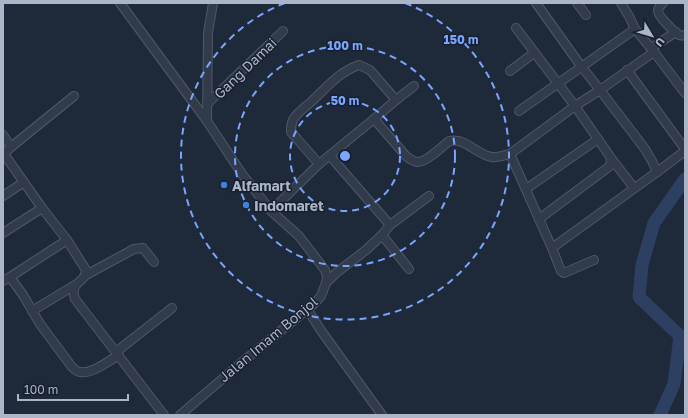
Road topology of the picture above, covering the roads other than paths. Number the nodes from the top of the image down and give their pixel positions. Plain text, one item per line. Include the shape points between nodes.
1 (120, 3) edge
2 (213, 3) edge
3 (536, 3) edge
4 (577, 3) edge
5 (621, 3) edge
6 (663, 3) edge
7 (586, 15) dead end
8 (516, 28) dead end
9 (635, 29) junction
10 (283, 31) dead end
11 (676, 32) junction
12 (685, 35) edge
13 (653, 50) junction
14 (534, 53) junction
15 (581, 66) junction
16 (627, 70) junction
17 (510, 72) dead end
18 (558, 84) junction
19 (414, 86) dead end
20 (600, 90) junction
21 (685, 93) edge
22 (74, 96) dead end
23 (396, 100) junction
24 (207, 104) junction
25 (575, 106) junction
26 (519, 111) dead end
27 (374, 119) junction
28 (207, 121) junction
29 (3, 135) edge
30 (598, 139) junction
31 (10, 147) junction
32 (685, 150) edge
33 (3, 154) edge
34 (510, 154) junction
35 (330, 156) junction
36 (612, 158) junction
37 (318, 164) junction
38 (657, 172) junction
39 (24, 182) junction
40 (634, 188) junction
41 (526, 189) junction
42 (3, 196) edge
43 (429, 196) dead end
44 (42, 208) junction
45 (271, 211) junction
46 (538, 219) junction
47 (390, 225) junction
48 (3, 233) edge
49 (382, 235) junction
50 (67, 240) junction
51 (552, 248) junction
52 (594, 260) dead end
53 (154, 262) dead end
54 (409, 270) dead end
55 (86, 275) junction
56 (6, 279) edge
57 (326, 283) junction
58 (75, 285) junction
59 (172, 308) dead end
60 (307, 310) junction
61 (32, 311) junction
62 (118, 353) junction
63 (164, 415) edge
64 (180, 415) edge
65 (382, 415) edge

1 - 28 street, Jalan Imam Bonjol
2 - 24 street via 208,33
3 - 15 street
4 - 7 street
5 - 9 street
6 - 11 street via 659,6 659,15
8 - 14 street
9 - 13 street
9 - 15 street
10 - 24 street, Gang Damai
11 - 12 street
11 - 13 street
13 - 16 street
13 - 21 street
14 - 17 street
14 - 18 street
15 - 18 street
15 - 20 street
16 - 20 street
16 - 32 street
18 - 25 street
18 - 26 street
19 - 23 street
20 - 25 street
20 - 38 street via 644,149
22 - 31 street
23 - 27 street
23 - 37 street via 370,70 364,67 352,68 336,78 298,113 291,127 291,132
24 - 28 street
25 - 30 street
25 - 34 street
27 - 34 street via 412,161 424,160 449,141 462,142 494,158
27 - 35 street
28 - 45 street, Jalan Imam Bonjol via 242,174
29 - 31 street
30 - 36 street
30 - 41 street
31 - 33 street
32 - 38 street
33 - 39 street
34 - 41 street
35 - 37 street
35 - 47 street
36 - 40 street
36 - 46 street via 610,166
37 - 45 street
38 - 40 street
39 - 42 street
39 - 44 street
40 - 51 street
41 - 46 street
43 - 47 street
44 - 48 street
44 - 50 street
45 - 57 street, Jalan Imam Bonjol via 308,247 325,270
46 - 51 street
47 - 49 street
49 - 54 street
49 - 57 street
50 - 55 street via 86,270
50 - 56 street
51 - 52 street via 561,271 564,272
53 - 55 street via 144,248 134,249
55 - 58 street
56 - 61 street via 23,295
57 - 60 street, Jalan Imam Bonjol via 319,298
58 - 61 street
58 - 62 street via 75,299
59 - 62 street
60 - 64 street, Jalan Imam Bonjol
60 - 65 street
61 - 62 street via 77,371 90,371
62 - 63 street

